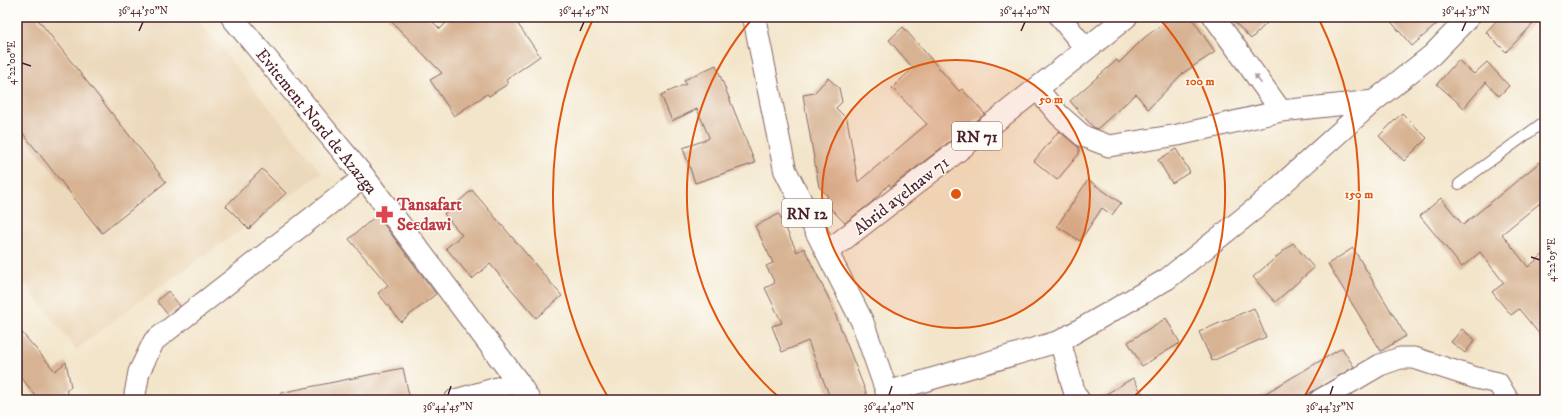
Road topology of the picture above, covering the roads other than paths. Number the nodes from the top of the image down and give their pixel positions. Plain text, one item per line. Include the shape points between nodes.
1 (232, 17) edge
2 (754, 17) edge
3 (1060, 17) edge
4 (1126, 17) edge
5 (1214, 17) edge
6 (1462, 20) edge
7 (1085, 48) junction
8 (1037, 89) junction
9 (1374, 101) junction
10 (1281, 111) junction
11 (1545, 121) edge
12 (364, 177) junction
13 (1459, 184) dead end
14 (827, 252) junction
15 (1060, 341) junction
16 (523, 391) edge
17 (887, 396) edge
18 (134, 400) edge
19 (455, 400) edge
20 (1079, 400) edge
21 (1320, 400) edge
22 (1508, 400) edge

1 - 12 main road, Evitement Nord de Azazga
2 - 14 main road, RN 12 via 785,170
3 - 7 street
4 - 7 main road, Abrid aɣelnaw 71 / RN 71
10 -> 5 street
6 - 9 street via 1432,55
7 - 8 main road, Abrid aɣelnaw 71 / RN 71
8 - 10 street via 1059,115 1083,136 1109,146 1178,135
8 - 14 main road, Abrid aɣelnaw 71 / RN 71
9 - 10 street
9 - 15 street via 1256,208 1167,279
11 - 13 lane
12 - 16 main road, Evitement Nord de Azazga
12 - 18 street via 154,341 139,372
14 - 17 main road, RN 12 via 862,321
15 - 17 street
15 - 20 street
16 - 19 street
21 - 22 street via 1380,365 1400,358 1414,358 1498,383

